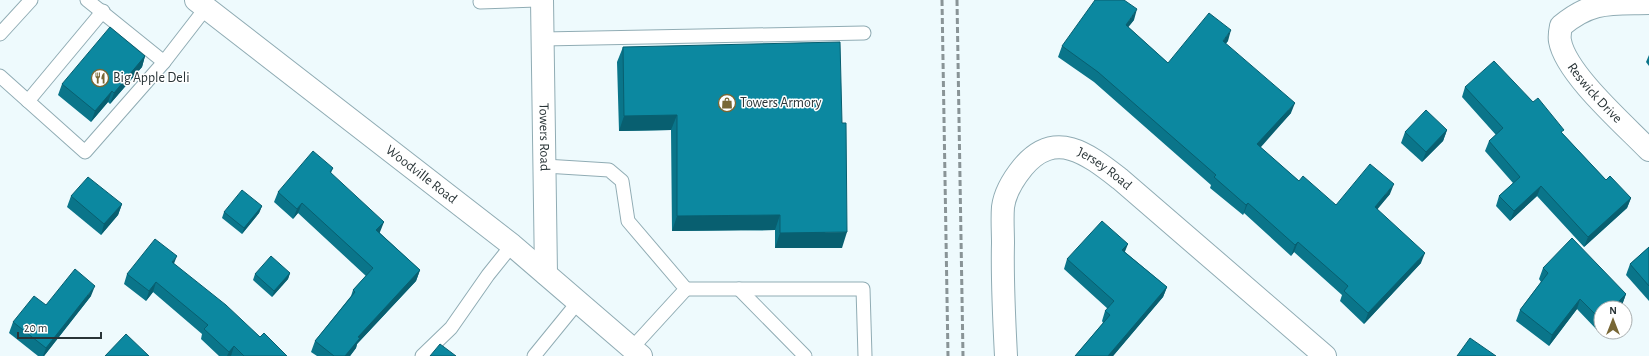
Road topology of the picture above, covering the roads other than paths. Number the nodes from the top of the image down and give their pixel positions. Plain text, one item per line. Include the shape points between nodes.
1 (32, 0) edge
2 (87, 0) edge
3 (537, 0) edge
4 (542, 0) edge
5 (479, 1) edge
6 (1649, 3) edge
7 (201, 4) edge
8 (103, 11) junction
9 (864, 33) dead end
10 (0, 34) edge
11 (543, 39) junction
12 (164, 62) junction
13 (0, 76) edge
14 (28, 101) junction
15 (1649, 150) edge
16 (545, 166) junction
17 (512, 244) junction
18 (546, 274) junction
19 (739, 289) junction
20 (686, 290) junction
21 (578, 302) junction
22 (636, 352) edge
23 (422, 356) edge
24 (534, 356) edge
25 (805, 356) edge
26 (865, 356) edge
27 (1006, 356) edge
28 (1325, 356) edge

1 - 10 lane
2 - 8 lane
3 - 5 lane
4 - 11 street, Towers Road
6 - 15 street, Reswick Drive via 1591,7 1576,14 1561,26 1559,40 1564,54 1584,82
7 - 12 lane
7 - 17 street, Woodville Road
8 - 12 lane
8 - 14 lane
9 - 11 lane
11 - 16 street, Towers Road
12 - 14 lane via 85,152
13 - 14 lane
16 - 18 street, Towers Road
16 - 20 lane via 609,170 622,181 628,221
17 - 18 street, Woodville Road
17 - 23 lane via 451,328
18 - 21 street, Woodville Road
19 - 20 lane
19 - 25 lane
19 - 26 lane via 863,289
20 - 22 lane
21 - 22 street, Woodville Road
21 - 24 lane
27 - 28 street, Jersey Road via 1003,207 1008,189 1030,158 1042,150 1058,147 1092,156

